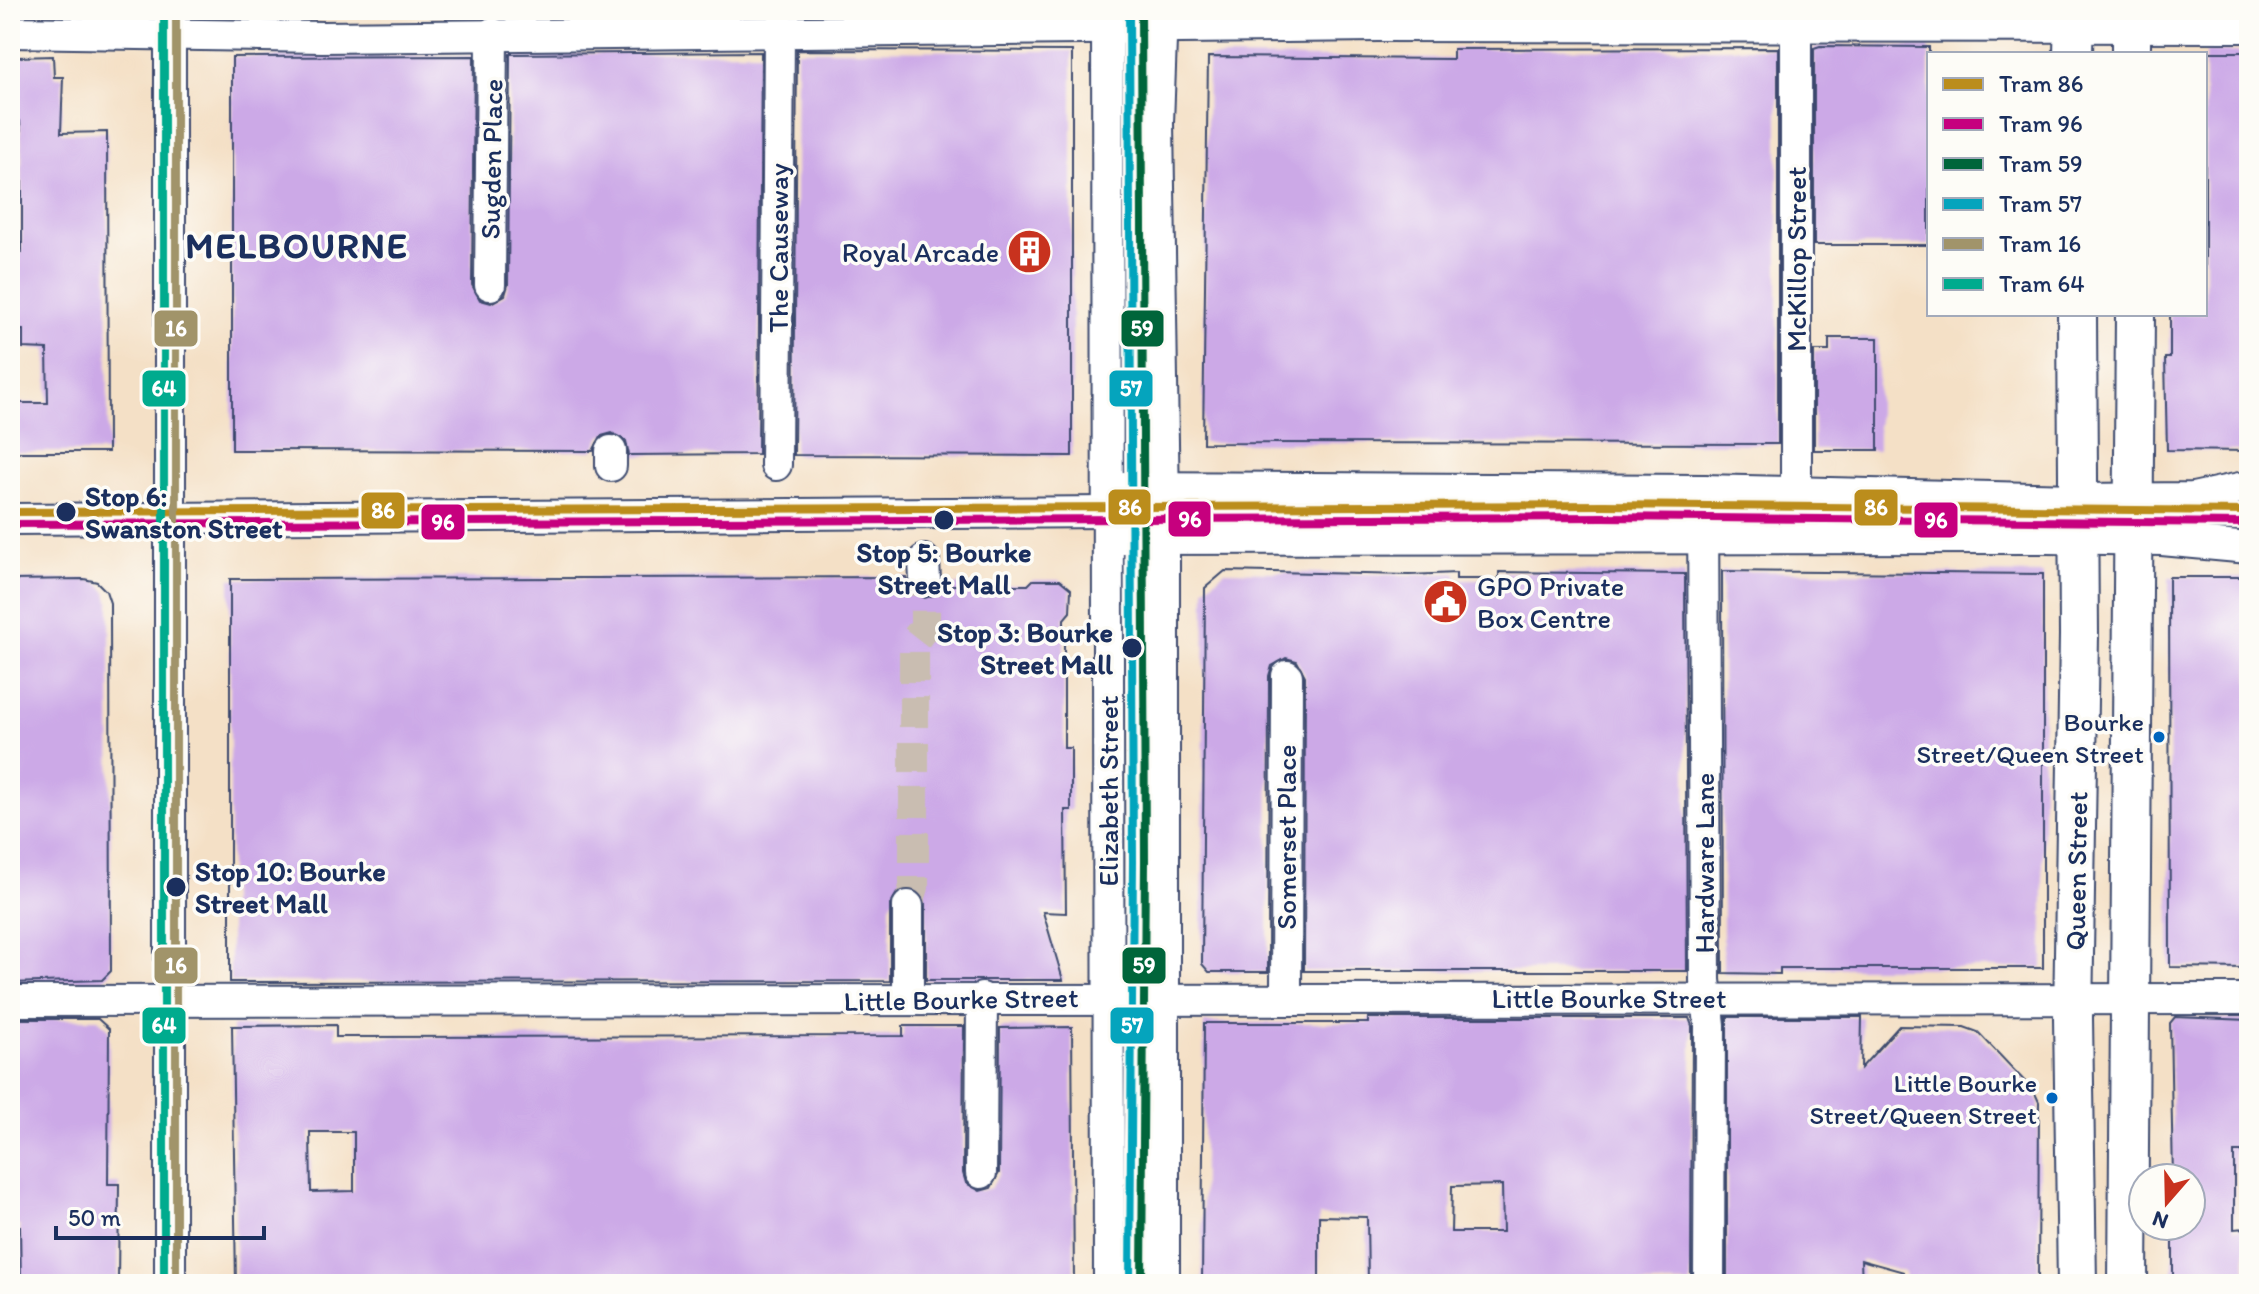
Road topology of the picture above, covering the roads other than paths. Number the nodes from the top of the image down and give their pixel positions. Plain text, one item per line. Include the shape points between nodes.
1 (1378, 18) edge
2 (1107, 20) edge
3 (1162, 20) edge
4 (528, 21) edge
5 (896, 21) edge
6 (170, 22) edge
7 (599, 22) edge
8 (1796, 27) junction
9 (2249, 27) edge
10 (2073, 30) edge
11 (2131, 30) edge
12 (10, 32) edge
13 (779, 32) junction
14 (492, 33) junction
15 (490, 285) dead end
16 (2077, 316) edge
17 (2135, 316) edge
18 (776, 465) dead end
19 (2249, 486) edge
20 (1163, 487) junction
21 (1703, 490) junction
22 (1796, 492) junction
23 (2134, 497) junction
24 (2076, 499) junction
25 (1108, 513) junction
26 (171, 517) junction
27 (10, 519) edge
28 (1703, 537) junction
29 (2076, 538) junction
30 (1163, 539) junction
31 (2132, 540) junction
32 (2249, 548) edge
33 (2131, 634) junction
34 (2079, 635) junction
35 (1287, 676) dead end
36 (908, 906) tunnel mouth
37 (1110, 997) junction
38 (1164, 997) junction
39 (1286, 997) junction
40 (982, 998) junction
41 (1708, 998) junction
42 (2132, 998) junction
43 (908, 999) junction
44 (2075, 999) junction
45 (2249, 999) edge
46 (10, 1001) edge
47 (169, 1002) junction
48 (981, 1173) dead end
49 (170, 1284) edge
50 (1109, 1284) edge
51 (1164, 1284) edge
52 (1709, 1284) edge
53 (2077, 1284) edge
54 (2128, 1284) edge

1 - 3 street
1 - 8 street
2 - 3 street
2 - 5 street
2 - 25 street, Elizabeth Street
3 - 20 street, Elizabeth Street via 1158,154
4 - 7 street
4 - 14 street
5 - 13 street
6 - 12 street
6 - 14 street via 322,37
6 - 26 street
7 - 13 street
8 - 10 street
8 - 22 street, McKillop Street
9 - 11 street
10 - 11 street
13 - 18 street, The Causeway
14 - 15 street, Sugden Place
16 - 24 main road, Queen Street
17 - 23 main road, Queen Street
19 - 23 street via 2193,498
20 - 21 street
20 - 25 street
20 - 30 street, Elizabeth Street
21 - 22 street
21 - 28 street, Hardware Lane
22 - 24 street
23 - 24 street
23 - 31 main road, Queen Street
24 - 29 main road, Queen Street
25 - 26 street
25 - 30 street
25 - 37 street, Elizabeth Street
26 - 27 street
26 - 47 street
28 - 29 street
28 - 30 street
28 - 41 street, Hardware Lane
29 - 31 street
29 - 34 main road, Queen Street
30 - 38 street, Elizabeth Street
31 - 32 street
31 - 33 main road, Queen Street
33 - 34 main road
33 - 42 main road, Queen Street
34 - 44 main road, Queen Street
35 - 39 street, Somerset Place
36 - 43 street
37 - 38 street, Little Bourke Street
37 - 40 street, Little Bourke Street
37 - 50 street, Elizabeth Street
38 - 39 street, Little Bourke Street
38 - 51 street, Elizabeth Street
39 - 41 street, Little Bourke Street
40 - 43 street, Little Bourke Street
40 - 48 street
41 - 44 street, Little Bourke Street
41 - 52 street, Hardware Lane
42 - 44 street, Little Bourke Street
42 - 45 street, Little Bourke Street
42 - 54 main road, Queen Street
43 - 47 street, Little Bourke Street
44 - 53 main road, Queen Street
46 - 47 street, Little Bourke Street
47 - 49 street

